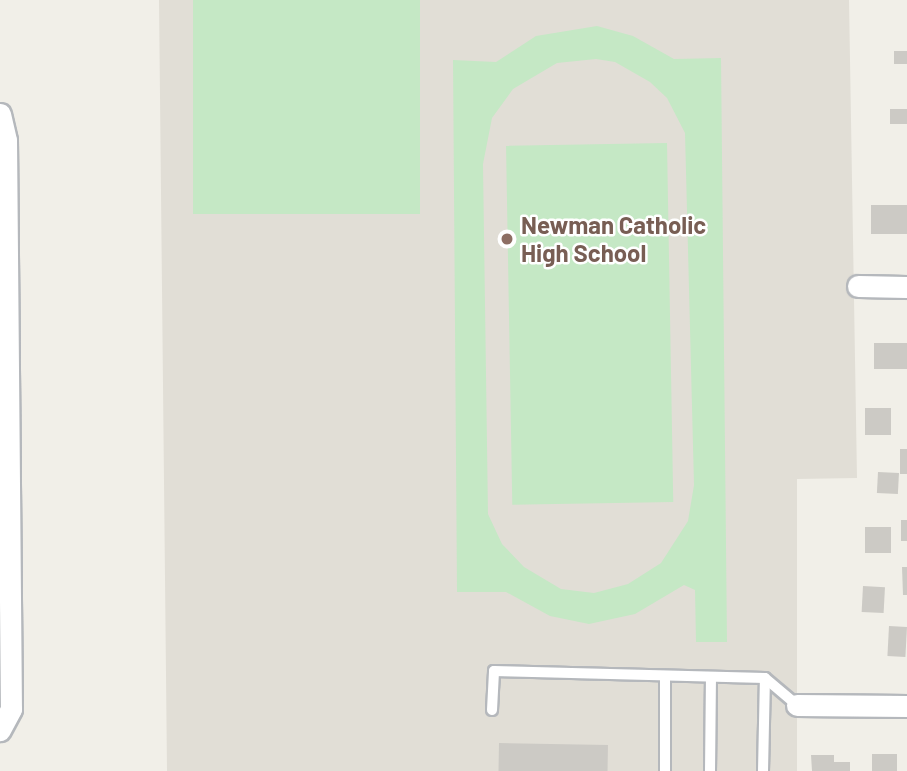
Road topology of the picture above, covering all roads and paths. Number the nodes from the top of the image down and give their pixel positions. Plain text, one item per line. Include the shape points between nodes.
1 (0, 114) edge
2 (858, 286) dead end
3 (907, 287) edge
4 (4, 417) edge
5 (665, 678) junction
6 (765, 678) junction
7 (711, 680) junction
8 (797, 705) joint
9 (907, 706) edge
10 (492, 710) dead end
11 (0, 730) edge
12 (665, 771) edge
13 (710, 771) edge
14 (763, 771) edge

1 - 4 street via 6,140
2 - 3 street
4 - 11 street via 11,709
5 - 7 lane
5 - 10 lane via 494,671
5 - 12 lane
6 - 7 lane
6 - 8 lane
6 - 14 lane
7 - 13 lane
8 - 9 street

